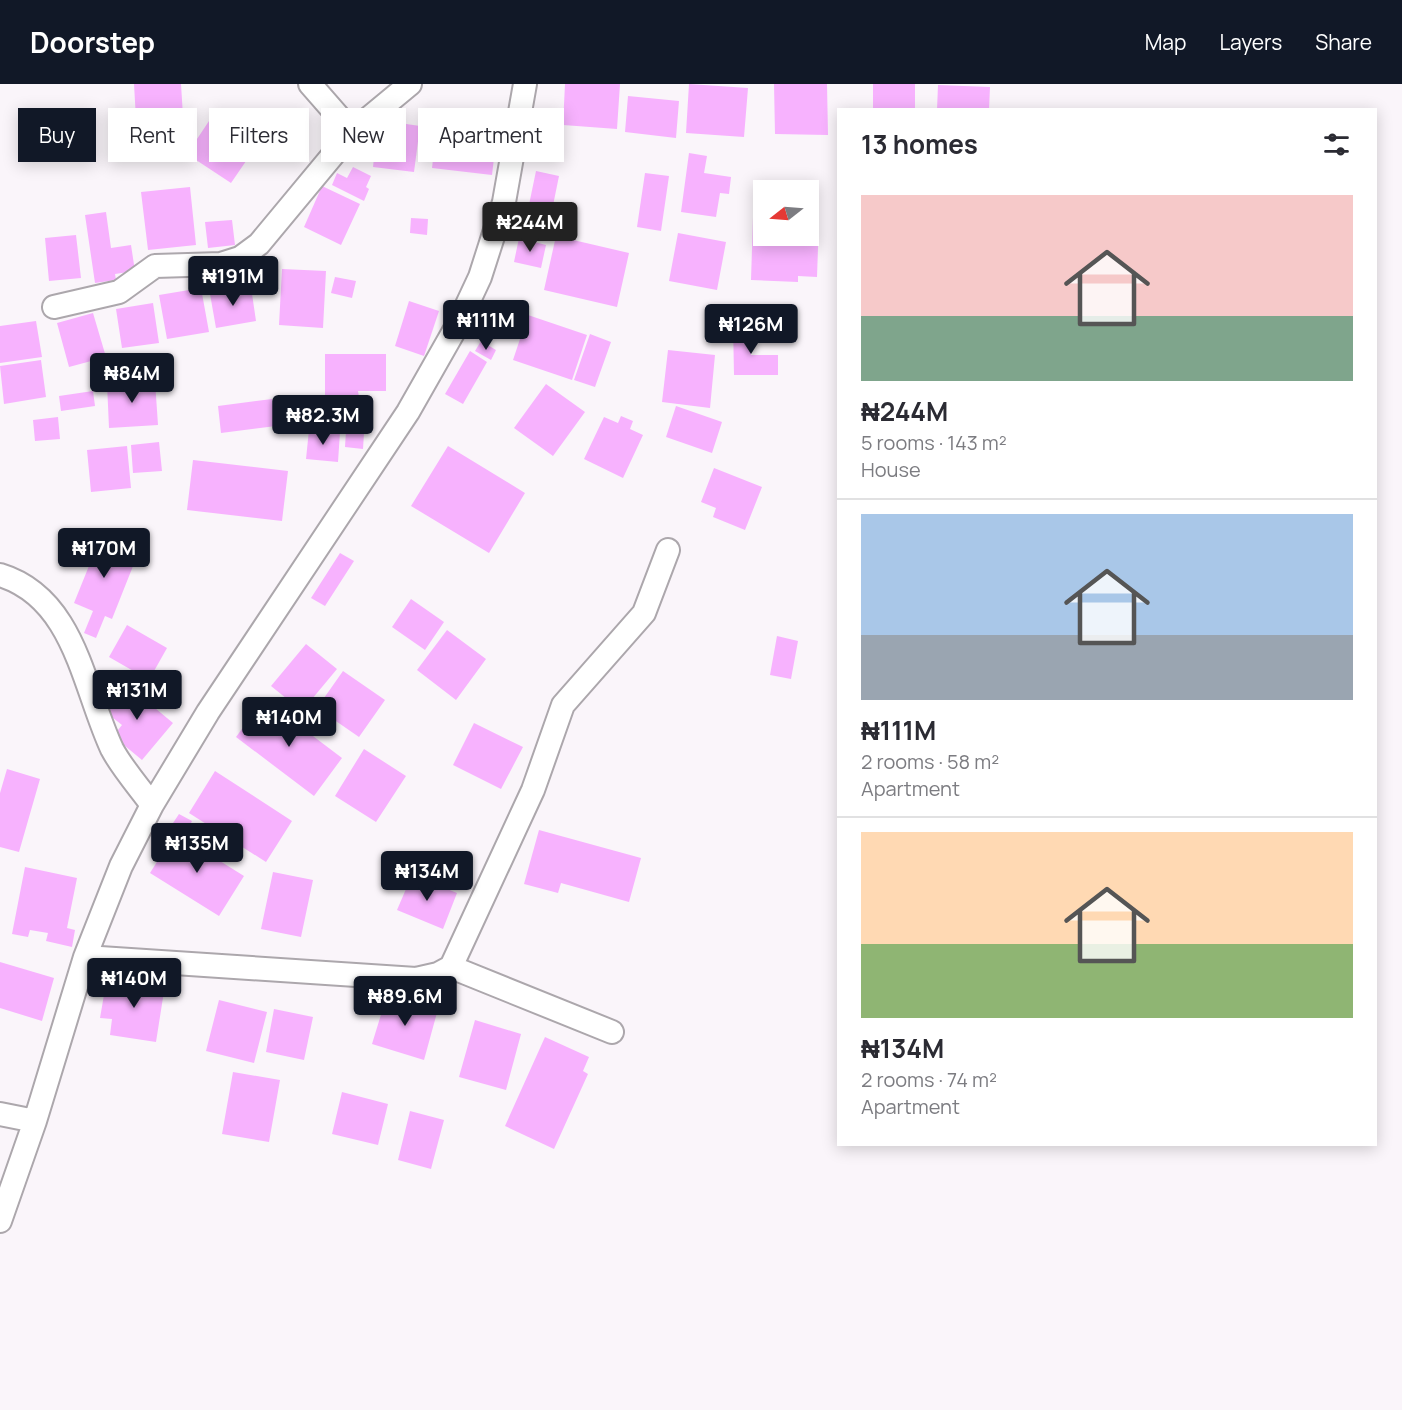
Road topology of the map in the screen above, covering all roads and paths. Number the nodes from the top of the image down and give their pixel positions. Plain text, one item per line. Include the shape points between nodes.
1 (310, 84) edge
2 (410, 84) edge
3 (525, 84) edge
4 (331, 108) edge
5 (381, 108) edge
6 (327, 162) edge
7 (54, 307) dead end
8 (668, 550) dead end
9 (0, 576) edge
10 (152, 805) junction
11 (85, 957) junction
12 (451, 967) junction
13 (612, 1032) dead end
14 (0, 1114) edge
15 (35, 1121) junction
16 (0, 1221) edge

1 - 4 street
2 - 5 street
3 - 10 street via 504,202 480,278 458,324 408,412 208,712
6 - 7 street via 259,244 240,258 221,264 155,266 119,292
8 - 12 street via 644,613 563,705 533,790
9 - 10 street via 46,601 64,629 113,750
10 - 11 street via 121,866
11 - 12 street via 416,979
11 - 15 street
12 - 13 street
14 - 15 street
15 - 16 street

